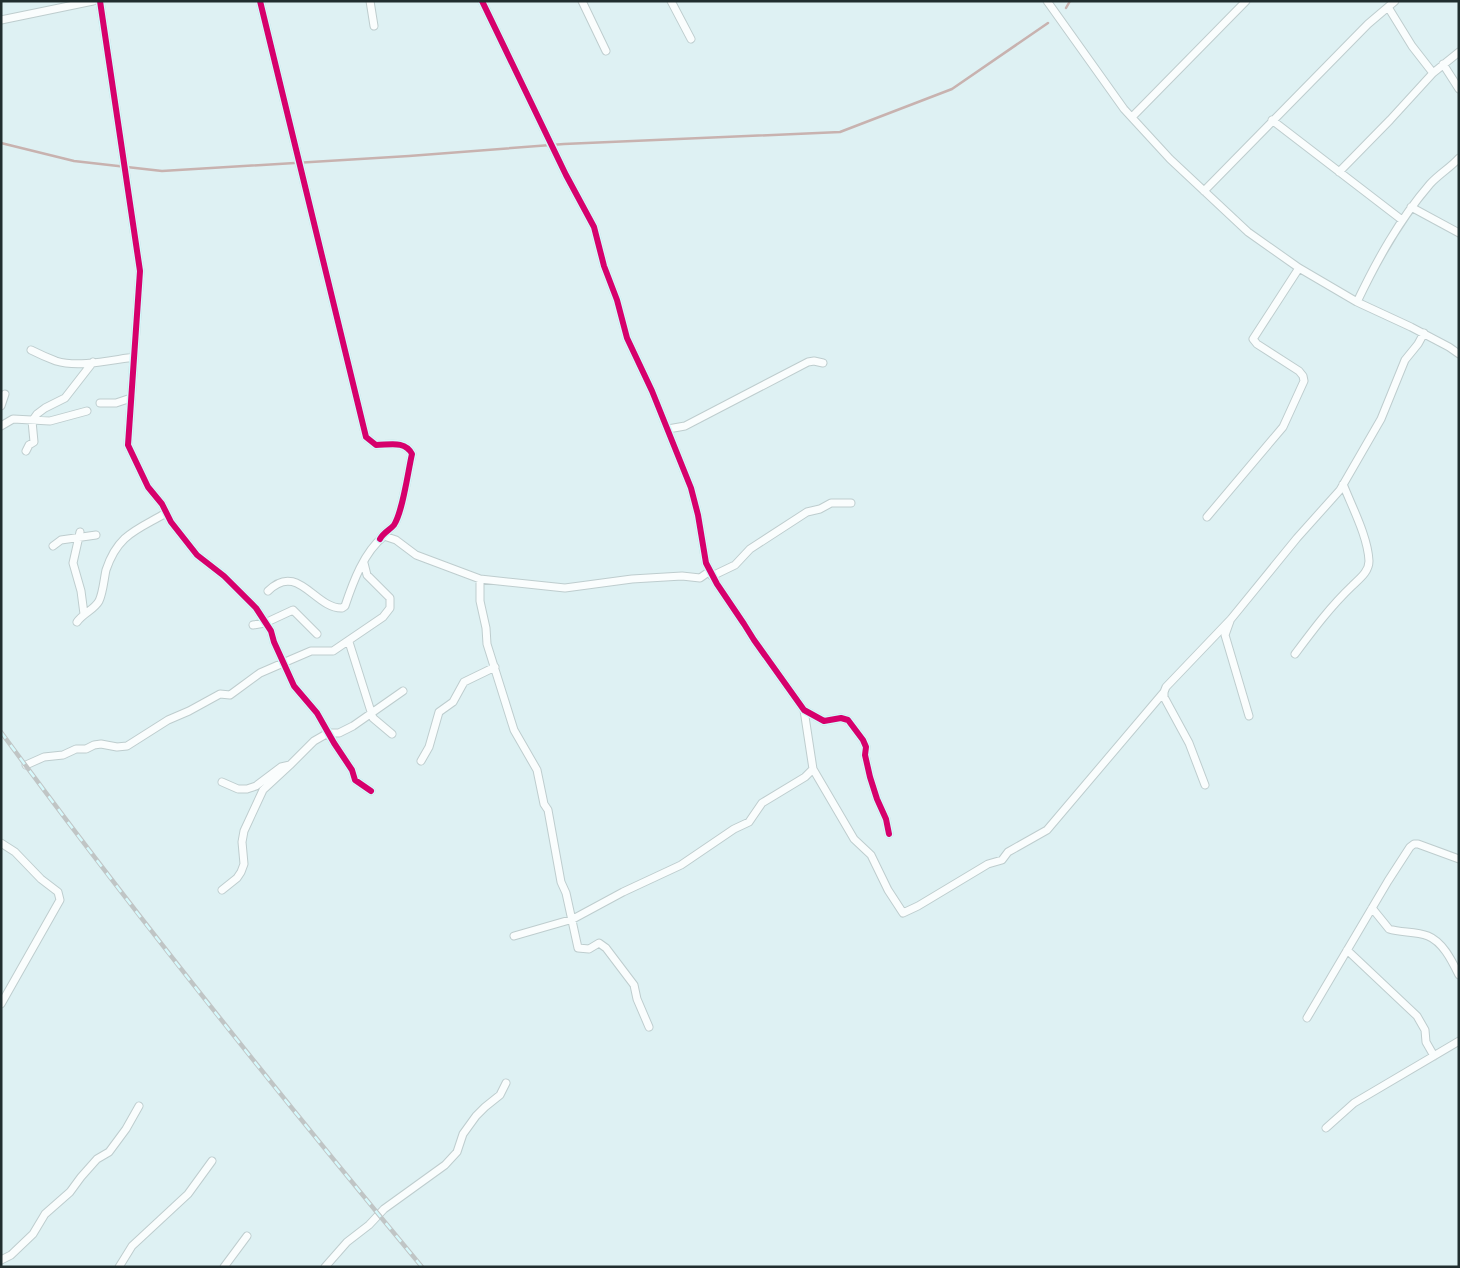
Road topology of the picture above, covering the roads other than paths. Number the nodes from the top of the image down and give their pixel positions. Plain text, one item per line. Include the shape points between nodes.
1 (92, 1) edge
2 (100, 1) edge
3 (260, 1) edge
4 (370, 1) edge
5 (482, 1) edge
6 (582, 1) edge
7 (671, 1) edge
8 (1047, 1) edge
9 (1246, 1) edge
10 (1395, 1) edge
11 (1388, 7) junction
12 (1, 20) edge
13 (374, 26) dead end
14 (691, 39) dead end
15 (606, 51) dead end
16 (1459, 52) edge
17 (1443, 64) junction
18 (1433, 73) junction
19 (1459, 89) edge
20 (1132, 117) junction
21 (1272, 120) junction
22 (1459, 158) edge
23 (1339, 172) junction
24 (1204, 191) junction
25 (1411, 207) junction
26 (1402, 220) junction
27 (1459, 233) edge
28 (1299, 268) junction
29 (1357, 302) junction
30 (1424, 334) junction
31 (31, 350) dead end
32 (1459, 354) edge
33 (134, 357) junction
34 (93, 362) junction
35 (823, 363) dead end
36 (5, 394) dead end
37 (131, 398) junction
38 (100, 403) dead end
39 (1, 406) edge
40 (87, 411) dead end
41 (32, 421) junction
42 (1, 426) edge
43 (668, 429) junction
44 (26, 451) dead end
45 (1344, 484) junction
46 (851, 503) dead end
47 (166, 513) junction
48 (1207, 517) dead end
49 (79, 535) junction
50 (96, 535) dead end
51 (380, 539) junction
52 (53, 546) dead end
53 (364, 563) junction
54 (711, 573) junction
55 (480, 579) junction
56 (268, 591) dead end
57 (84, 614) junction
58 (1231, 619) junction
59 (77, 622) dead end
60 (265, 623) junction
61 (253, 625) dead end
62 (316, 634) dead end
63 (349, 642) junction
64 (1295, 654) dead end
65 (284, 663) junction
66 (495, 667) junction
67 (403, 691) dead end
68 (1164, 692) junction
69 (804, 710) junction
70 (371, 713) junction
71 (1249, 716) dead end
72 (328, 733) junction
73 (392, 734) dead end
74 (421, 761) dead end
75 (26, 765) dead end
76 (290, 765) junction
77 (813, 769) junction
78 (222, 782) dead end
79 (1205, 785) dead end
80 (371, 791) dead end
81 (889, 834) dead end
82 (1, 843) edge
83 (1459, 859) edge
84 (222, 890) dead end
85 (1372, 908) junction
86 (573, 919) junction
87 (514, 936) dead end
88 (1348, 950) junction
89 (1459, 975) edge
90 (1, 1004) edge
91 (1307, 1018) dead end
92 (650, 1027) dead end
93 (1459, 1042) edge
94 (1434, 1056) junction
95 (506, 1083) dead end
96 (139, 1106) dead end
97 (1326, 1128) dead end
98 (212, 1161) dead end
99 (247, 1236) dead end
100 (1, 1260) edge
101 (119, 1267) edge
102 (224, 1267) edge
103 (325, 1267) edge

1 - 12 street
2 - 33 street via 140,271
3 - 51 street via 366,437 376,445 402,444 412,454 394,525
4 - 13 street
5 - 43 street via 594,227 627,338
6 - 15 street
7 - 14 street
8 - 20 street
9 - 20 street
10 - 11 street
11 - 18 street
11 - 21 street
16 - 17 street
17 - 18 street
17 - 19 street
18 - 23 street
20 - 24 street
21 - 23 street
21 - 24 street
22 - 25 street
23 - 26 street
24 - 28 street via 1248,232
25 - 26 street
25 - 27 street
26 - 29 street via 1377,260
28 - 29 street
28 - 48 street via 1253,339 1299,370 1304,381 1283,427
29 - 30 street
30 - 32 street
30 - 45 street via 1405,360 1380,419
31 - 34 street via 71,364
33 - 34 street
33 - 37 street
34 - 41 street via 65,398 41,411
35 - 43 street via 808,362 684,426
36 - 39 street
37 - 38 street via 116,403
37 - 47 street via 128,445 148,487
40 - 41 street via 55,421
41 - 42 street via 13,419
41 - 44 street via 34,442
43 - 54 street via 693,496 706,563
45 - 58 street
45 - 64 street via 1364,538 1368,566
46 - 54 street via 831,503 807,512 750,549 735,565
47 - 57 street via 126,536 106,570 100,600
47 - 60 street via 197,555 233,584 256,608
49 - 50 street
49 - 52 street
49 - 57 street via 73,563
51 - 53 street
51 - 55 street via 386,536 416,555
53 - 56 street via 342,608 334,608 297,583 281,582
53 - 63 street via 367,574 390,598 390,608
54 - 55 street via 700,578 632,579 565,588
54 - 69 street
55 - 66 street via 487,644
57 - 59 street
58 - 68 street
58 - 71 street via 1225,635
60 - 61 street
60 - 62 street via 293,610
60 - 65 street
63 - 65 street via 333,652 311,651
63 - 70 street
65 - 72 street via 294,686 317,713
65 - 75 street via 253,677 230,695 220,694 168,720 127,746 94,745 44,757
66 - 74 street via 464,682 453,702 438,712 429,747
66 - 86 street via 514,730 537,770 561,882
67 - 70 street
68 - 77 street via 1047,830 1008,852 1002,860 988,864 903,913 871,855 854,839
68 - 79 street
69 - 77 street
69 - 81 street via 824,722 841,718 851,723 865,744 870,777
70 - 72 street via 339,733
70 - 73 street
72 - 76 street
72 - 80 street via 348,762 355,780
76 - 78 street via 281,767 247,789
76 - 84 street via 263,790 244,831 241,872
77 - 86 street via 762,803 749,822 734,828 681,865
82 - 90 street via 58,892 60,900
83 - 85 street via 1414,844
85 - 88 street
85 - 89 street via 1389,929 1431,937 1451,959
86 - 87 street
86 - 92 street via 578,948 589,949 600,943 606,948 634,985
88 - 91 street
88 - 94 street via 1417,1016
93 - 94 street
94 - 97 street via 1354,1103
95 - 103 street via 500,1095 476,1116 463,1134 457,1152 445,1166 384,1209
96 - 100 street via 109,1152 98,1159 70,1192 45,1214 33,1234
98 - 101 street via 188,1194 132,1246
99 - 102 street

